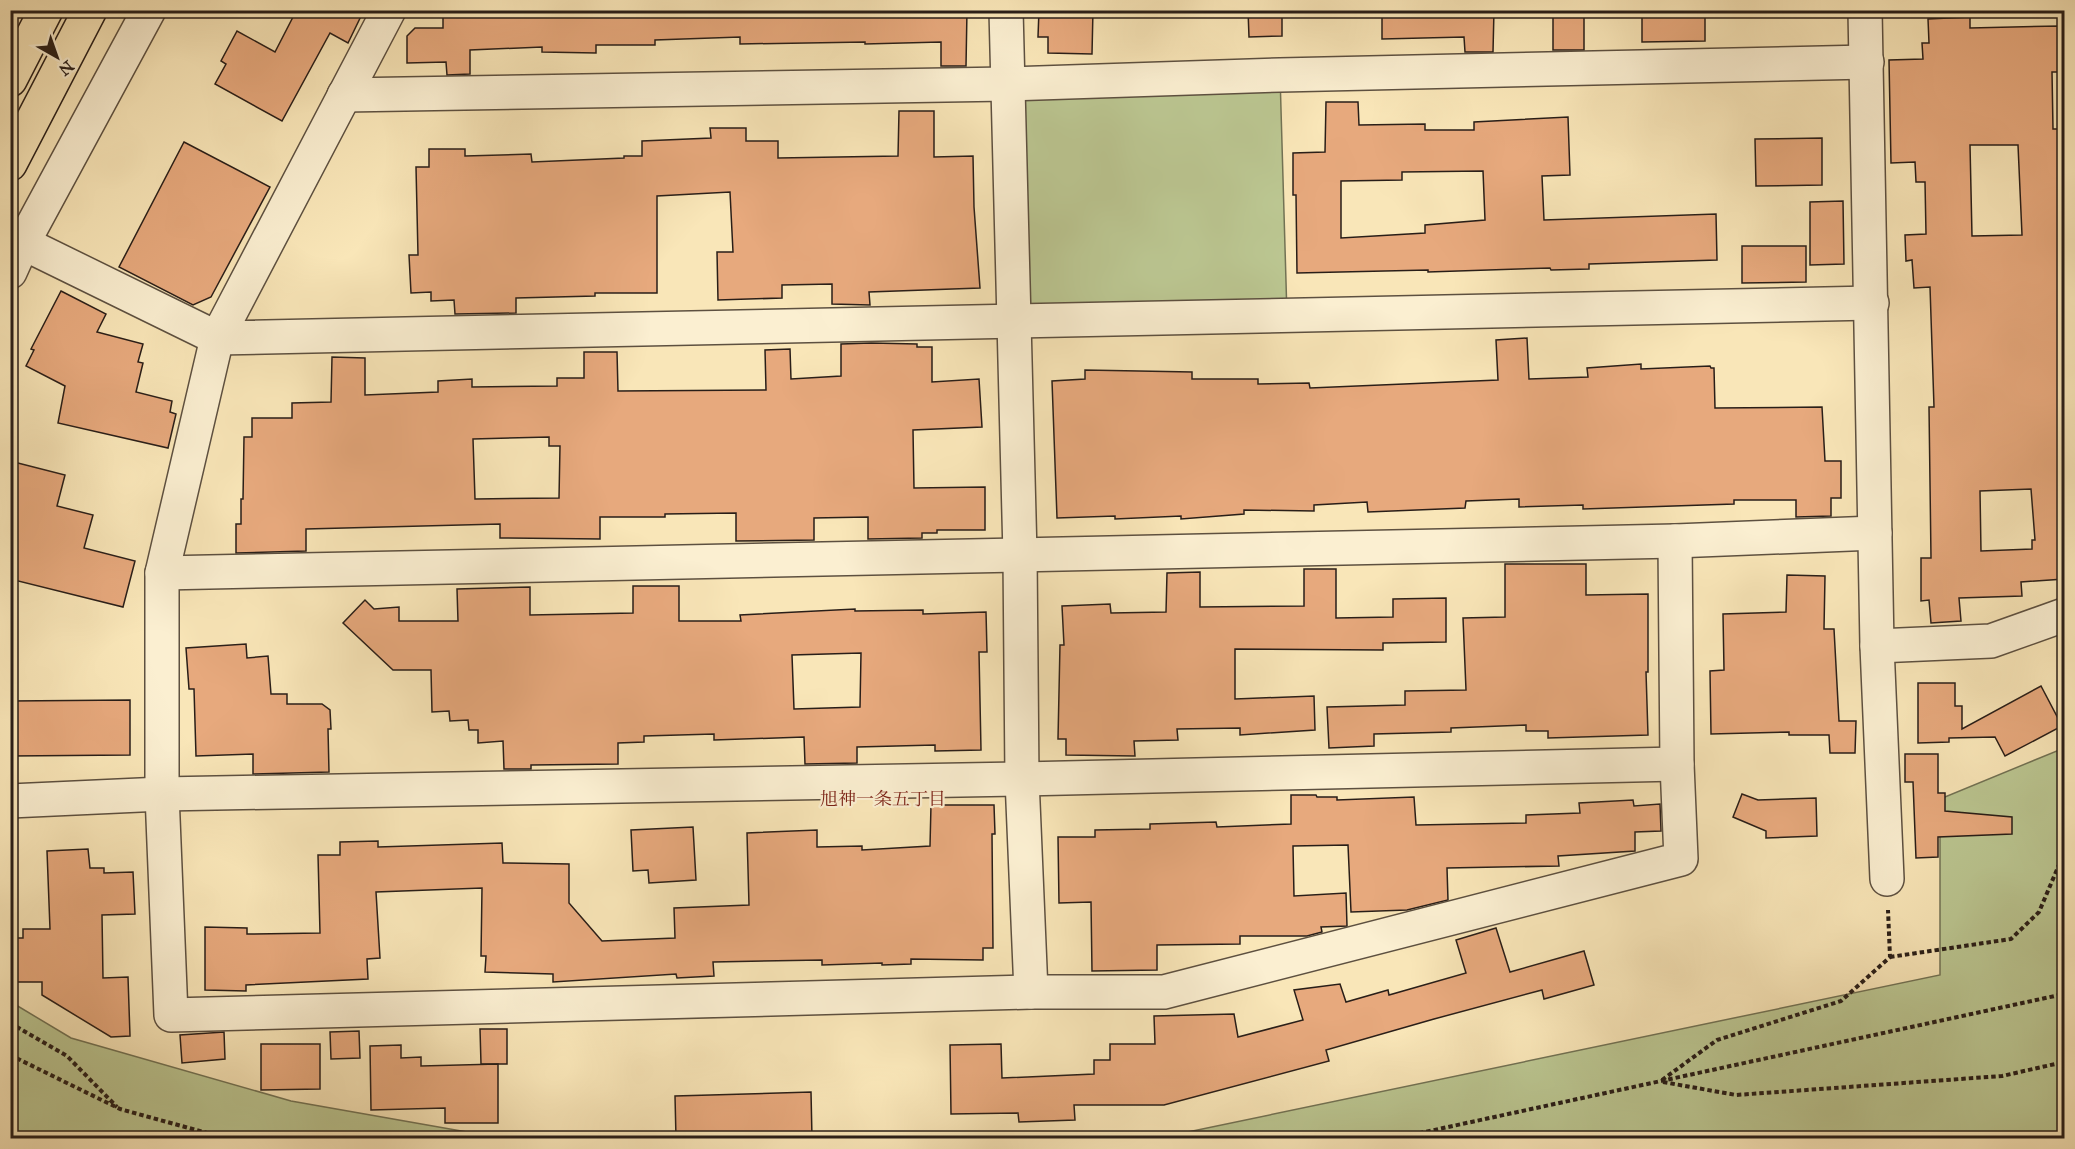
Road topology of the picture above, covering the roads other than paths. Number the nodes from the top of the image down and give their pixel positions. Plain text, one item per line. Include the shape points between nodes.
1 (46, 10) edge
2 (90, 10) edge
3 (149, 10) edge
4 (389, 10) edge
5 (1005, 10) edge
6 (1865, 10) edge
7 (1868, 62) junction
8 (10, 80) edge
9 (1006, 84) junction
10 (344, 95) junction
11 (10, 164) edge
12 (17, 258) edge
13 (1872, 303) junction
14 (1013, 322) junction
15 (217, 338) junction
16 (1875, 533) junction
17 (1675, 541) junction
18 (1020, 555) junction
19 (162, 573) junction
20 (2064, 615) edge
21 (1877, 645) junction
22 (1677, 764) junction
23 (1022, 779) junction
24 (162, 794) junction
25 (10, 801) edge
26 (1887, 879) road end
27 (1031, 992) junction

1 - 8 main road
2 - 11 main road
3 - 12 street
4 - 10 street
5 - 9 street
6 - 7 street
7 - 9 street
7 - 13 street
9 - 10 street
9 - 14 street
10 - 15 street
12 - 15 street
13 - 14 street
13 - 16 street
14 - 15 street
14 - 18 street
15 - 19 street
16 - 17 street
16 - 21 street
17 - 18 street
17 - 22 street
18 - 19 street
18 - 23 street
19 - 24 street
20 - 21 street via 1991,641
21 - 26 street
22 - 23 street
22 - 27 street via 1681,859 1164,992
23 - 24 street
23 - 27 street
24 - 25 street
24 - 27 street via 171,1015

